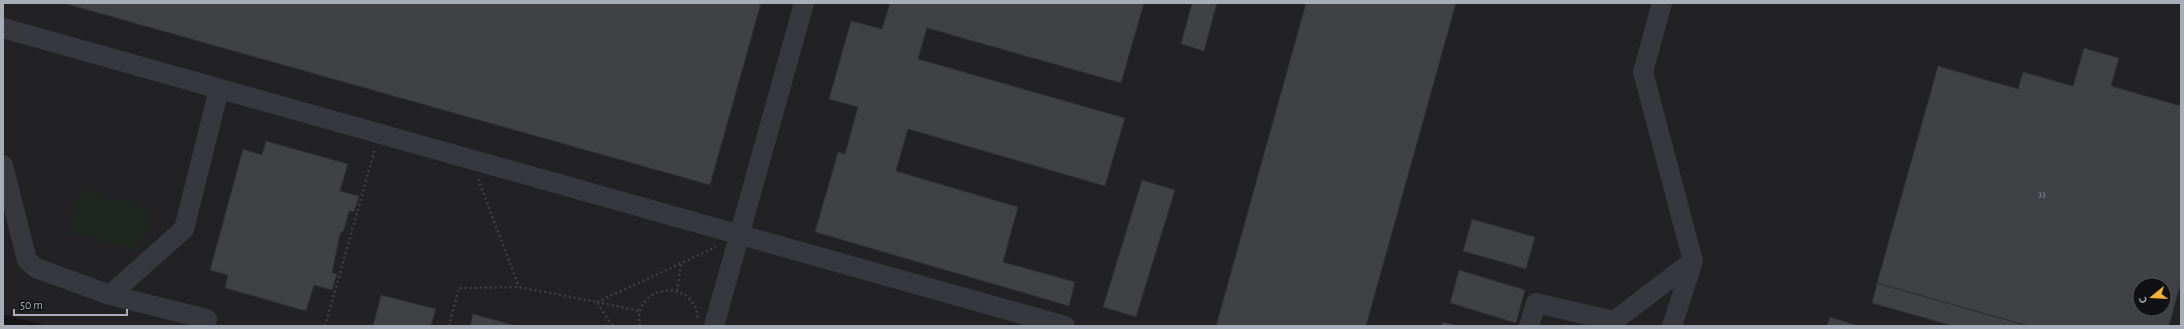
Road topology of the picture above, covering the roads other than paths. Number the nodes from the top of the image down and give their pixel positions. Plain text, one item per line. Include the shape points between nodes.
1 (804, 3) edge
2 (1662, 3) edge
3 (3, 28) edge
4 (219, 89) junction
5 (3, 165) edge
6 (739, 236) junction
7 (1693, 261) junction
8 (110, 295) junction
9 (207, 319) dead end
10 (706, 323) edge
11 (1065, 326) edge
12 (1529, 326) edge
13 (1672, 326) edge

1 - 6 lane
2 - 7 lane via 1643,72
3 - 4 lane
4 - 6 lane
4 - 8 lane via 184,229
5 - 8 lane via 27,260 36,268
6 - 10 lane
6 - 11 lane
7 - 12 lane via 1614,321 1536,303
7 - 13 lane
8 - 9 lane

